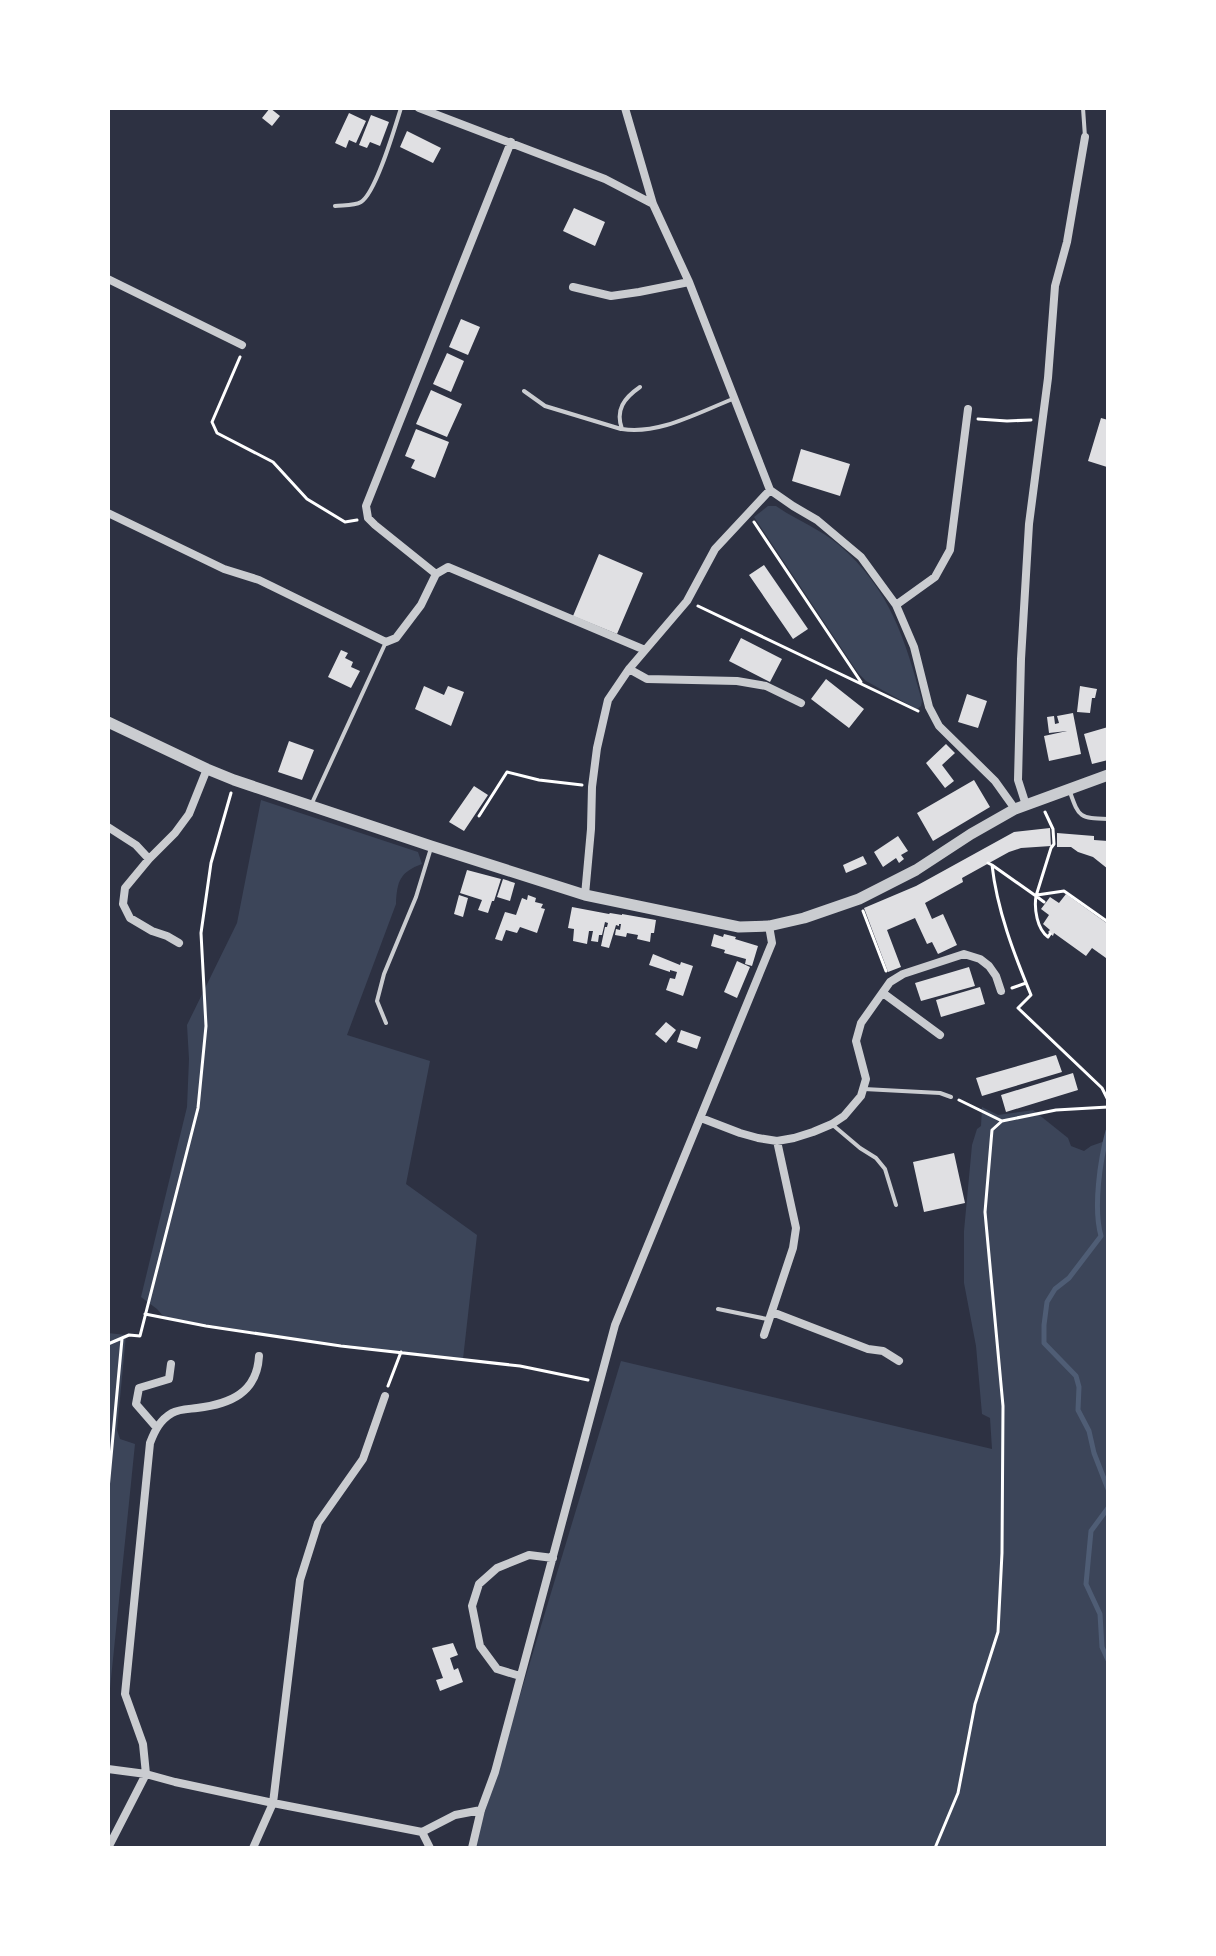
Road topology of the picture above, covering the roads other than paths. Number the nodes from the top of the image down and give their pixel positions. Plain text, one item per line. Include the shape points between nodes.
1 (401, 108) edge
2 (419, 108) edge
3 (625, 108) edge
4 (1083, 108) edge
5 (1085, 137) joint
6 (511, 142) junction
7 (653, 204) junction
8 (335, 206) dead end
9 (108, 279) edge
10 (689, 282) junction
11 (573, 287) dead end
12 (242, 345) road end
13 (640, 387) dead end
14 (524, 391) dead end
15 (735, 398) junction
16 (967, 413) road end
17 (622, 429) junction
18 (770, 490) junction
19 (108, 513) edge
20 (436, 574) junction
21 (896, 605) junction
22 (386, 642) junction
23 (645, 650) junction
24 (629, 669) junction
25 (801, 703) dead end
26 (108, 722) edge
27 (207, 769) junction
28 (1108, 775) edge
29 (1069, 790) junction
30 (311, 806) junction
31 (1021, 807) junction
32 (1108, 819) edge
33 (108, 827) edge
34 (431, 846) junction
35 (149, 859) junction
36 (585, 895) junction
37 (769, 926) junction
38 (179, 943) dead end
39 (1001, 991) dead end
40 (883, 993) junction
41 (386, 1023) dead end
42 (940, 1035) dead end
43 (864, 1089) junction
44 (951, 1097) road end
45 (701, 1118) junction
46 (832, 1124) junction
47 (777, 1141) junction
48 (896, 1205) dead end
49 (718, 1309) dead end
50 (771, 1315) junction
51 (764, 1335) dead end
52 (259, 1356) dead end
53 (899, 1361) dead end
54 (171, 1364) dead end
55 (385, 1396) road end
56 (156, 1427) junction
57 (553, 1558) junction
58 (520, 1676) junction
59 (108, 1769) edge
60 (146, 1774) junction
61 (273, 1803) junction
62 (481, 1810) junction
63 (422, 1832) junction
64 (108, 1848) edge
65 (253, 1848) edge
66 (430, 1848) edge
67 (472, 1848) edge

1 - 8 lane via 365,198 359,204
2 - 6 street
3 - 7 street
4 - 5 lane
5 - 31 street via 1055,286 1029,524 1021,659
6 - 7 street
6 - 20 street via 366,506 368,518
7 - 10 street
9 - 12 street
10 - 11 street via 611,296
10 - 15 street
13 - 17 lane via 620,409
14 - 17 lane via 545,406
15 - 17 lane via 676,422 646,430
15 - 18 street
16 - 21 street via 950,550 935,577
18 - 21 street via 861,557
18 - 23 street via 715,549 687,601
19 - 22 street
20 - 22 street via 421,605 396,638
20 - 23 street via 448,567
21 - 31 street via 939,726
22 - 30 lane
23 - 24 street
24 - 25 street via 647,679 766,686
24 - 36 street via 608,700 597,748
26 - 27 street
27 - 30 street
27 - 35 street via 189,814
28 - 29 street
29 - 31 street
29 - 32 lane via 1078,813
30 - 34 street
31 - 37 street via 859,899
33 - 35 street
34 - 36 street
34 - 41 lane via 377,1001
35 - 38 street via 125,888 123,904 130,918
36 - 37 street via 739,927
37 - 45 street via 772,943
39 - 40 street via 989,966 964,954 903,974
40 - 42 street
40 - 43 street via 861,1023 856,1041
43 - 44 lane
43 - 46 street via 854,1106
45 - 47 street
45 - 57 street via 615,1325
46 - 47 street
46 - 48 lane via 885,1169
47 - 50 street via 796,1228
49 - 50 lane
50 - 51 street
50 - 53 street
52 - 56 street via 258,1370 237,1397 174,1411
54 - 56 street via 169,1379 139,1388 136,1404
55 - 61 street via 363,1459 318,1523 300,1580
56 - 60 street via 150,1443 125,1694 143,1744
57 - 58 street
57 - 58 street via 529,1555 497,1568 479,1584 472,1606 480,1646 497,1669
58 - 62 street
59 - 60 street
60 - 61 street
60 - 64 street
61 - 63 street
61 - 65 street
62 - 63 street via 455,1815
62 - 67 street
63 - 66 street

